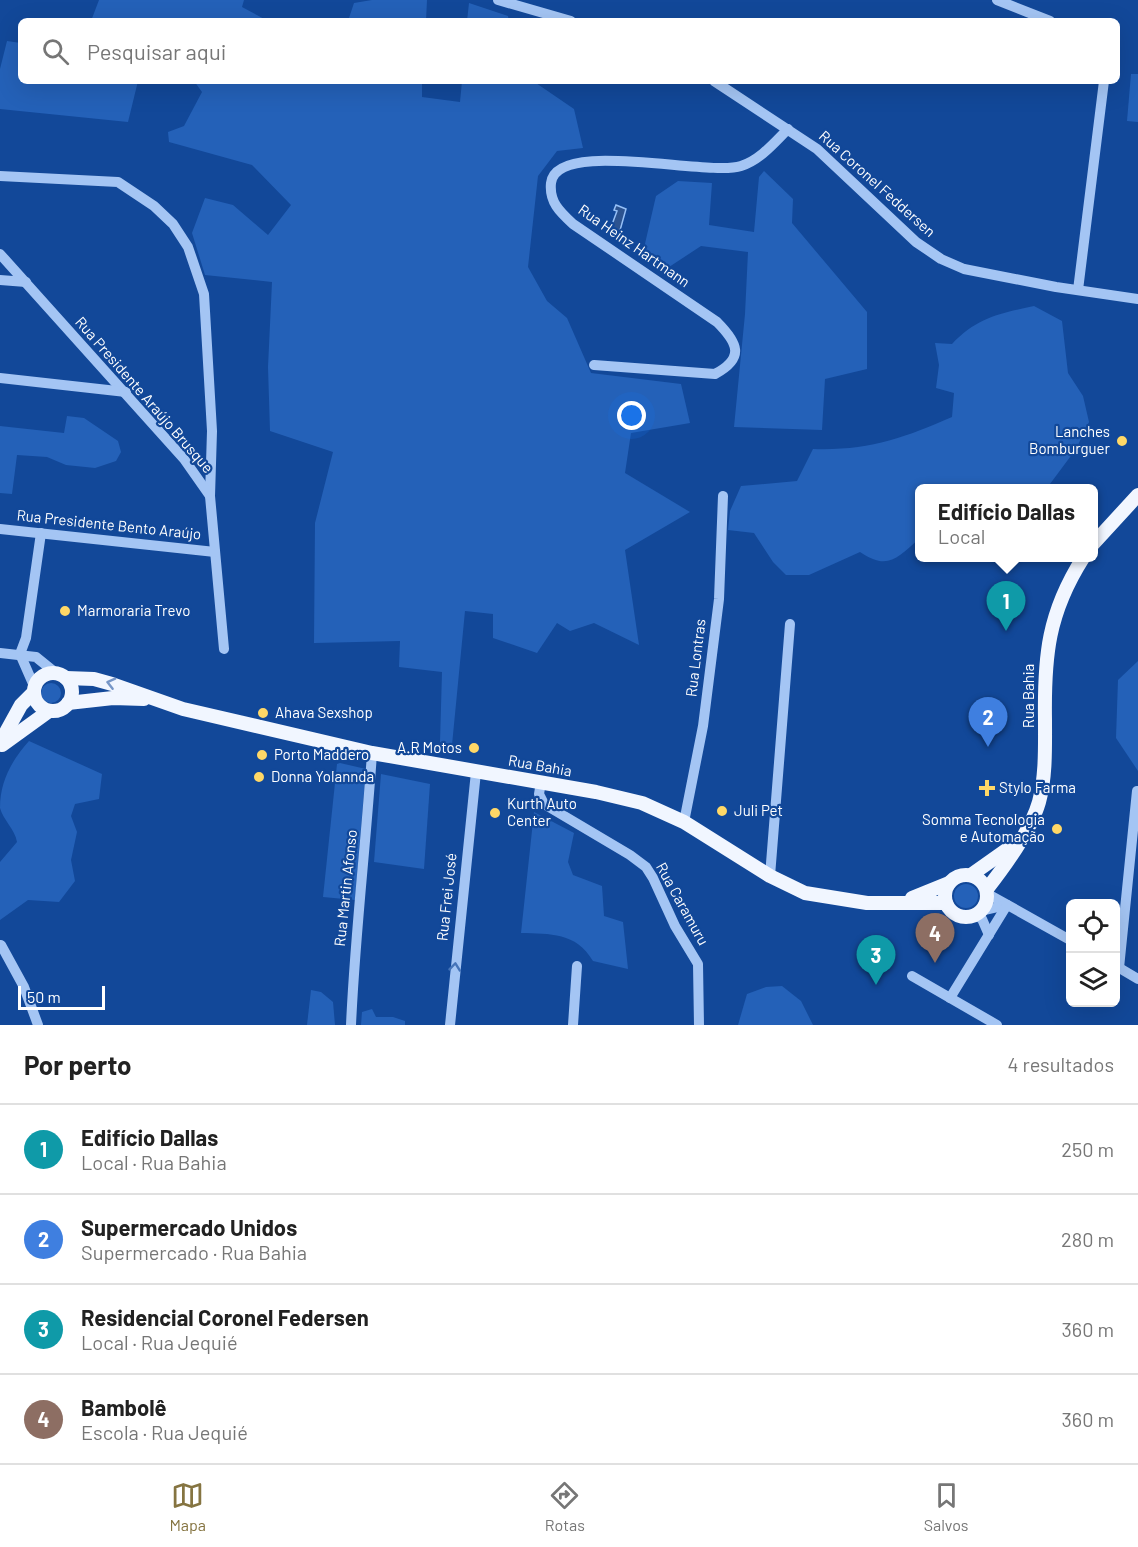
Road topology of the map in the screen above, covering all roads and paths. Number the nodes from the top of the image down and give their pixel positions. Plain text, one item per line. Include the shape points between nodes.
1 (498, 0) edge
2 (997, 0) edge
3 (515, 3) edge
4 (562, 18) edge
5 (1042, 18) edge
6 (719, 84) edge
7 (1104, 84) edge
8 (788, 129) junction
9 (0, 176) edge
10 (0, 254) edge
11 (0, 280) edge
12 (26, 282) junction
13 (1078, 290) junction
14 (1138, 299) edge
15 (594, 365) dead end
16 (0, 378) edge
17 (126, 392) junction
18 (1138, 495) edge
19 (210, 496) junction
20 (723, 496) dead end
21 (1133, 505) edge
22 (0, 529) edge
23 (41, 533) junction
24 (1098, 539) edge
25 (215, 552) junction
26 (1080, 562) edge
27 (790, 624) dead end
28 (224, 649) dead end
29 (0, 652) edge
30 (20, 654) junction
31 (61, 676) junction
32 (34, 689) junction
33 (153, 699) junction
34 (68, 703) junction
35 (49, 711) junction
36 (0, 745) edge
37 (372, 753) junction
38 (476, 772) junction
39 (541, 782) junction
40 (1137, 791) edge
41 (684, 822) junction
42 (1135, 834) edge
43 (1020, 838) junction
44 (971, 875) junction
45 (770, 876) junction
46 (949, 882) junction
47 (987, 892) junction
48 (904, 901) junction
49 (946, 903) junction
50 (1007, 905) junction
51 (979, 913) junction
52 (989, 935) junction
53 (1066, 937) edge
54 (1, 945) edge
55 (1119, 953) edge
56 (577, 966) dead end
57 (1120, 969) edge
58 (912, 976) dead end
59 (1138, 979) edge
60 (950, 998) junction
61 (38, 1025) edge
62 (351, 1025) edge
63 (450, 1025) edge
64 (573, 1025) edge
65 (699, 1025) edge
66 (997, 1025) edge

1 - 3 street
2 - 5 street
3 - 4 street
6 - 8 street, Rua Coronel Feddersen
7 - 13 street
8 - 13 street, Rua Coronel Feddersen via 817,149 940,260 964,269
8 - 15 street, Rua Heinz Hartmann via 763,154 742,166 718,169 584,160 562,165 551,179 550,195 557,209 573,224 717,322 735,346 735,356 728,367 715,374
9 - 19 street via 118,182 173,224 188,247 204,294 212,431
10 - 12 street, Rua Presidente Araújo Brusque
11 - 12 street
12 - 17 street, Rua Presidente Araújo Brusque
13 - 14 street, Rua Coronel Feddersen
16 - 17 street
17 - 19 street, Rua Presidente Araújo Brusque via 184,459
18 - 21 main road
19 - 25 street, Rua Presidente Araújo Brusque
20 - 41 street, Rua Lontras via 719,599 703,726
21 - 24 main road
22 - 23 street, Rua Presidente Bento Araújo
23 - 25 street, Rua Presidente Bento Araújo
23 - 30 street via 26,638
25 - 28 street, Rua Presidente Araújo Brusque
26 - 43 main road, Rua Bahia via 1066,584 1049,632 1044,669 1045,751 1041,790 1038,805
27 - 45 street
29 - 30 street
30 - 31 street via 36,657
30 - 32 street
31 - 32 main road via 43,676
33 -> 31 main road, Rua Bahia via 118,685
31 - 34 main road via 72,690
32 - 35 main road via 36,702
32 - 36 main road
33 - 34 main road, Rua Bahia
33 - 37 main road, Rua Bahia via 249,726
34 - 35 main road
35 - 36 main road
37 - 38 main road, Rua Bahia
37 - 62 street, Rua Martin Afonso via 365,864 354,946
38 - 39 main road, Rua Bahia
63 -> 38 street, Rua Frei José
39 - 41 main road, Rua Bahia via 625,799
39 - 65 street, Rua Caramuru via 538,794 544,804 646,867 698,964
40 - 42 street
41 - 45 main road, Rua Bahia
42 - 55 street
43 - 44 main road, Rua Bahia
43 - 47 main road, Rua Bahia
44 - 46 main road
44 - 47 main road via 981,880
45 - 48 main road, Rua Bahia via 805,893 835,899 867,903
46 - 48 main road, Rua Bahia
46 - 49 main road
47 - 50 street
47 - 51 main road
48 - 49 main road, Rua Bahia
49 - 51 main road via 959,916
50 - 51 street
50 - 52 street
50 - 53 street
51 - 52 street
52 - 60 street
54 - 61 street via 24,987
56 - 64 street
57 - 59 street
58 - 60 street
60 - 66 street

